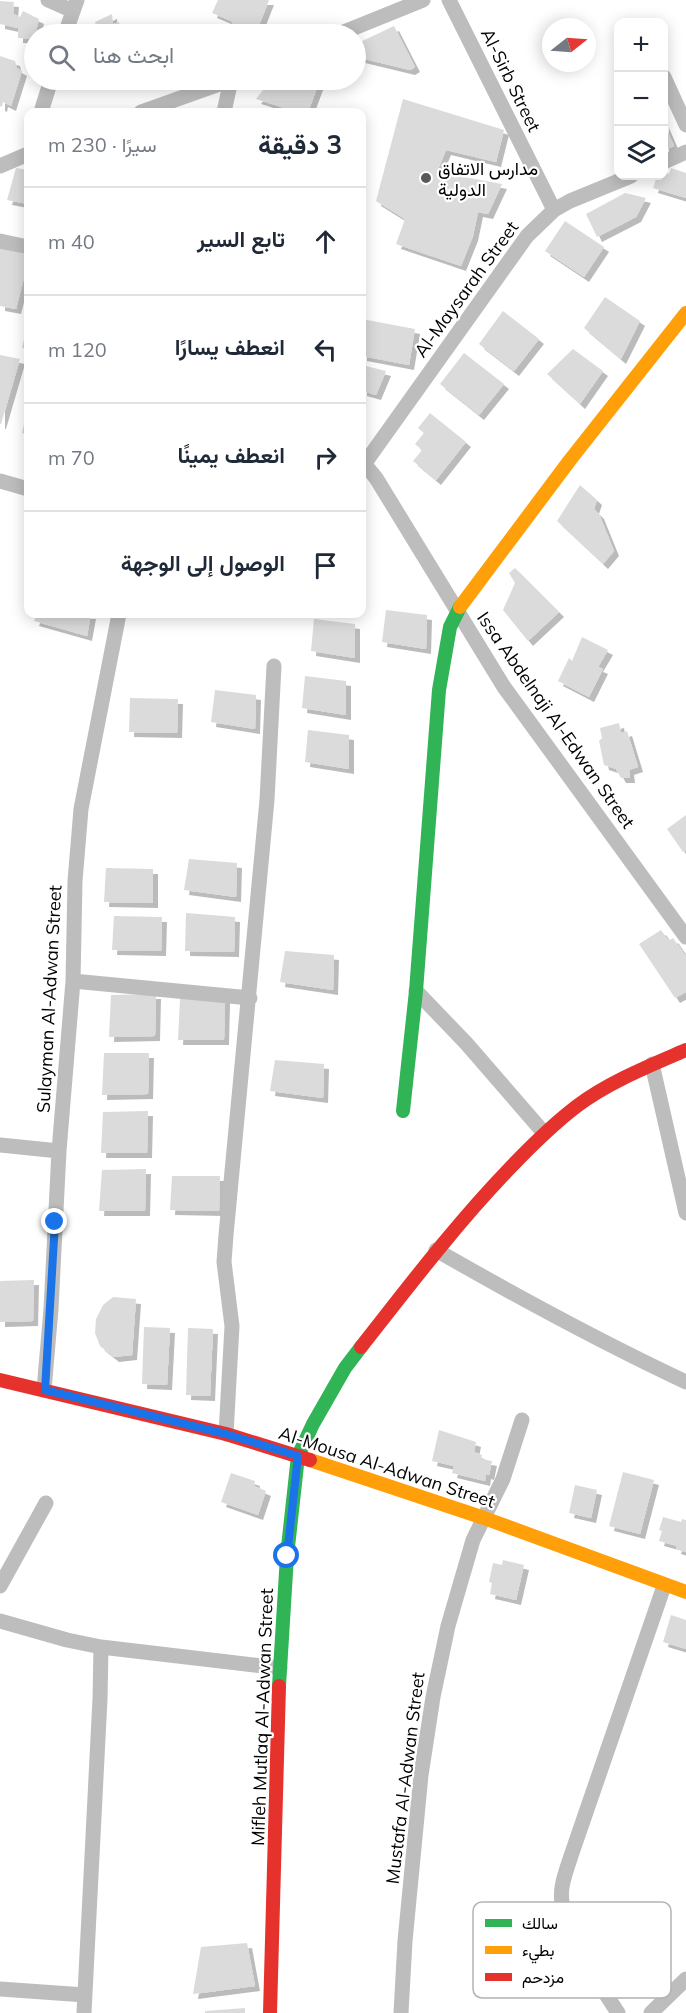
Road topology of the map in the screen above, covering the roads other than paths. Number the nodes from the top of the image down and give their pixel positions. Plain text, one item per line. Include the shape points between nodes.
1 (48, 0) edge
2 (423, 0) edge
3 (449, 0) edge
4 (75, 5) edge
5 (68, 24) edge
6 (364, 24) edge
7 (668, 87) edge
8 (48, 90) edge
9 (203, 90) edge
10 (229, 90) edge
11 (42, 108) edge
12 (152, 108) edge
13 (225, 108) edge
14 (686, 125) edge
15 (686, 152) edge
16 (24, 156) edge
17 (668, 160) edge
18 (0, 166) edge
19 (621, 180) edge
20 (554, 210) junction
21 (0, 241) edge
22 (24, 246) edge
23 (686, 312) edge
24 (366, 458) edge
25 (366, 466) edge
26 (0, 481) edge
27 (24, 488) edge
28 (457, 612) junction
29 (118, 618) edge
30 (274, 666) dead end
31 (686, 937) edge
32 (73, 981) junction
33 (416, 991) junction
34 (250, 998) junction
35 (686, 1050) edge
36 (652, 1064) junction
37 (403, 1111) dead end
38 (544, 1133) junction
39 (0, 1145) edge
40 (59, 1151) junction
41 (686, 1213) edge
42 (436, 1250) junction
43 (0, 1380) edge
44 (686, 1382) edge
45 (45, 1390) junction
46 (522, 1420) dead end
47 (226, 1434) junction
48 (298, 1456) junction
49 (46, 1503) dead end
50 (484, 1518) junction
51 (0, 1586) edge
52 (664, 1586) junction
53 (686, 1592) edge
54 (0, 1621) edge
55 (100, 1647) junction
56 (280, 1668) junction
57 (563, 1902) edge
58 (686, 1979) edge
59 (0, 1989) edge
60 (671, 1994) edge
61 (85, 1995) junction
62 (609, 1998) edge
63 (666, 1998) edge
64 (84, 2013) edge
65 (270, 2013) edge
66 (401, 2013) edge
67 (618, 2013) edge
68 (651, 2013) edge

1 - 4 street
2 - 6 street
3 - 20 street, Al-Sirb Street
4 - 5 street
7 - 14 street
8 - 11 street
9 - 12 street
10 - 13 street
15 - 17 street
16 - 18 street
19 - 20 street, Al-Maysarah Street
20 - 24 street, Al-Maysarah Street via 527,236
21 - 22 street
23 - 28 street
25 - 28 street, Issa Abdelnaji Al-Edwan Street
26 - 27 street
28 - 31 street, Issa Abdelnaji Al-Edwan Street via 504,687
28 - 33 street via 450,627 439,690
29 - 32 street, Sulayman Al-Adwan Street via 81,809
30 - 34 street
32 - 34 street
32 - 40 street, Sulayman Al-Adwan Street
33 - 37 street
33 - 38 street
34 - 47 street via 225,1253 232,1326
35 - 36 street, Mifleh Mutlaq Al-Adwan Street
36 - 38 street, Mifleh Mutlaq Al-Adwan Street via 603,1088
36 - 41 street
38 - 42 street, Mifleh Mutlaq Al-Adwan Street
39 - 40 street
40 - 45 street, Sulayman Al-Adwan Street
42 - 44 street via 632,1357
42 - 48 street, Mifleh Mutlaq Al-Adwan Street via 345,1368
43 - 45 street, Al-Mousa Al-Adwan Street
45 - 47 street, Al-Mousa Al-Adwan Street
46 - 50 street, Mustafa Al-Adwan Street via 503,1479
47 - 48 street, Al-Mousa Al-Adwan Street
48 - 50 street, Al-Mousa Al-Adwan Street
48 - 56 street, Mifleh Mutlaq Al-Adwan Street
49 - 51 street
50 - 52 street, Al-Mousa Al-Adwan Street
50 - 66 street, Mustafa Al-Adwan Street via 456,1596 433,1697 421,1774
52 - 53 street, Al-Mousa Al-Adwan Street
52 - 57 street via 573,1850 562,1887
54 - 55 street
55 - 56 street
55 - 61 street
56 - 65 street, Mifleh Mutlaq Al-Adwan Street
58 - 60 street
59 - 61 street
61 - 64 street
62 - 67 street
63 - 68 street

